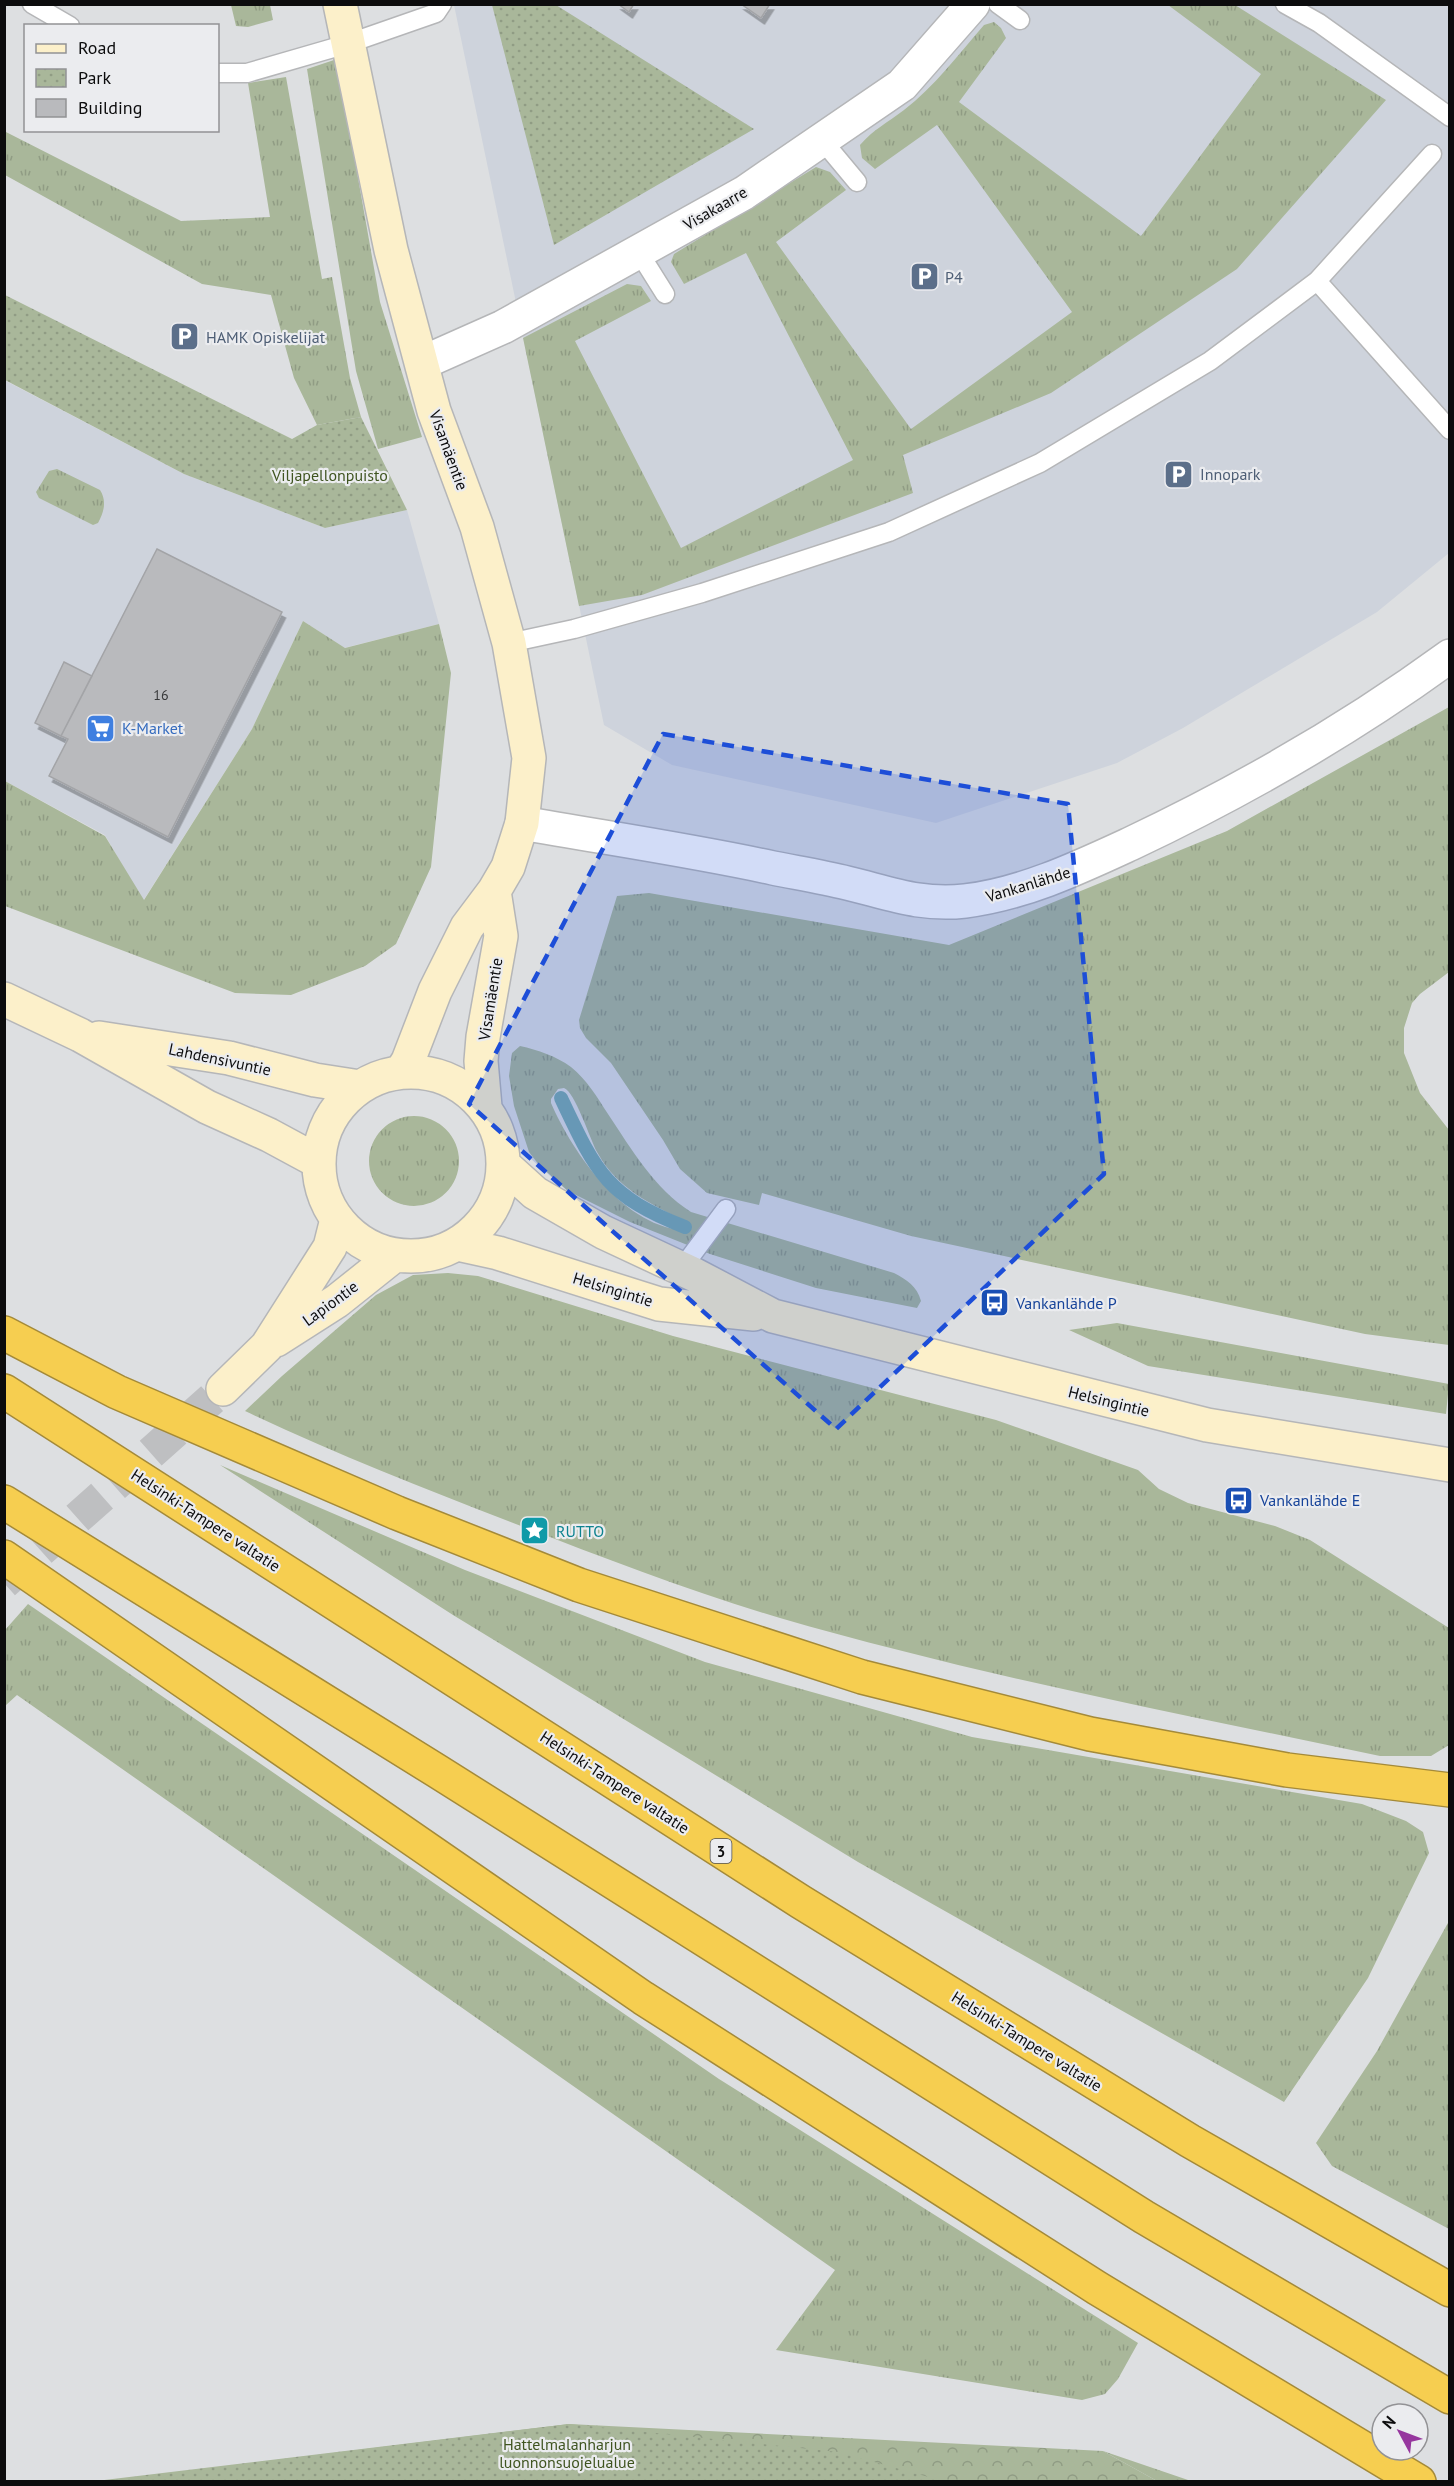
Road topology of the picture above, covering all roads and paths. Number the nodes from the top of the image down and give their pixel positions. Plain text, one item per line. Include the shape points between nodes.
1 (32, 4) edge
2 (340, 4) edge
3 (442, 4) edge
4 (973, 4) edge
5 (998, 4) edge
6 (1285, 4) edge
7 (1020, 20) dead end
8 (67, 24) edge
9 (347, 44) junction
10 (219, 73) edge
11 (1449, 117) edge
12 (822, 140) junction
13 (1432, 154) dead end
14 (857, 182) dead end
15 (638, 251) junction
16 (1317, 281) junction
17 (664, 294) dead end
18 (422, 363) junction
19 (1449, 430) edge
20 (509, 643) junction
21 (1449, 656) edge
22 (522, 823) junction
23 (494, 891) junction
24 (4, 999) edge
25 (80, 1035) junction
26 (401, 1072) junction
27 (360, 1087) junction
28 (485, 1107) junction
29 (319, 1162) junction
30 (504, 1165) junction
31 (726, 1209) dead end
32 (337, 1219) junction
33 (457, 1244) junction
34 (392, 1257) junction
35 (679, 1268) junction
36 (773, 1316) junction
37 (4, 1333) edge
38 (267, 1346) junction
39 (223, 1389) tunnel mouth
40 (4, 1391) edge
41 (1449, 1465) edge
42 (4, 1502) edge
43 (4, 1557) edge
44 (1449, 1790) edge
45 (1449, 2290) edge
46 (1449, 2397) edge
47 (1419, 2481) edge

1 - 8 lane
2 - 9 main road, Visamäentie
3 - 9 lane via 436,13
4 - 12 street, Visakaarre via 902,85
5 - 7 lane
6 - 11 lane via 1319,23
9 - 10 lane via 247,73
9 - 18 main road, Visamäentie via 391,250
12 - 14 lane
12 - 15 street, Visakaarre via 744,193
13 - 16 lane
15 - 17 lane
15 - 18 street, Visakaarre via 503,327
16 - 19 lane
16 - 20 lane via 1210,361 1040,463 889,532 702,593
18 - 20 main road, Visamäentie via 477,527
20 - 22 main road, Visamäentie via 529,758
21 - 22 street, Vankanlähde via 1313,748 1170,825 1072,871 1004,894 964,901 916,902 849,883 708,854
22 - 23 main road, Visamäentie via 508,867
23 - 26 main road, Visamäentie via 467,927
23 - 28 main road, Visamäentie via 501,936 483,1037
24 - 25 main road, Lahdensivuntie
25 - 27 main road, Lahdensivuntie via 229,1058
25 - 29 main road, Lahdensivuntie via 207,1107
26 - 27 main road
26 - 28 main road via 442,1076 460,1085
27 - 29 main road via 334,1112 322,1138
28 - 30 main road via 499,1136
29 - 32 main road via 321,1185
30 - 33 main road via 501,1187 492,1208 473,1232
30 - 35 main road, Helsingintie via 535,1194
31 - 35 lane
32 - 34 main road via 359,1240
32 - 38 main road, Lapiontie via 330,1247
33 - 34 main road via 429,1255
33 - 36 main road, Helsingintie via 498,1253 659,1304
34 - 38 main road, Lapiontie via 338,1301
35 - 36 main road, Helsingintie
36 - 41 main road, Helsingintie via 1207,1425
37 - 44 highway via 117,1392 407,1517 579,1585 862,1677 1090,1734 1287,1770
38 - 39 main road, Lapiontie
40 - 45 highway, Helsinki-Tampere valtatie / 3 via 801,1902 1190,2141
42 - 46 highway via 1144,2217
43 - 47 highway via 643,1998 1097,2288

